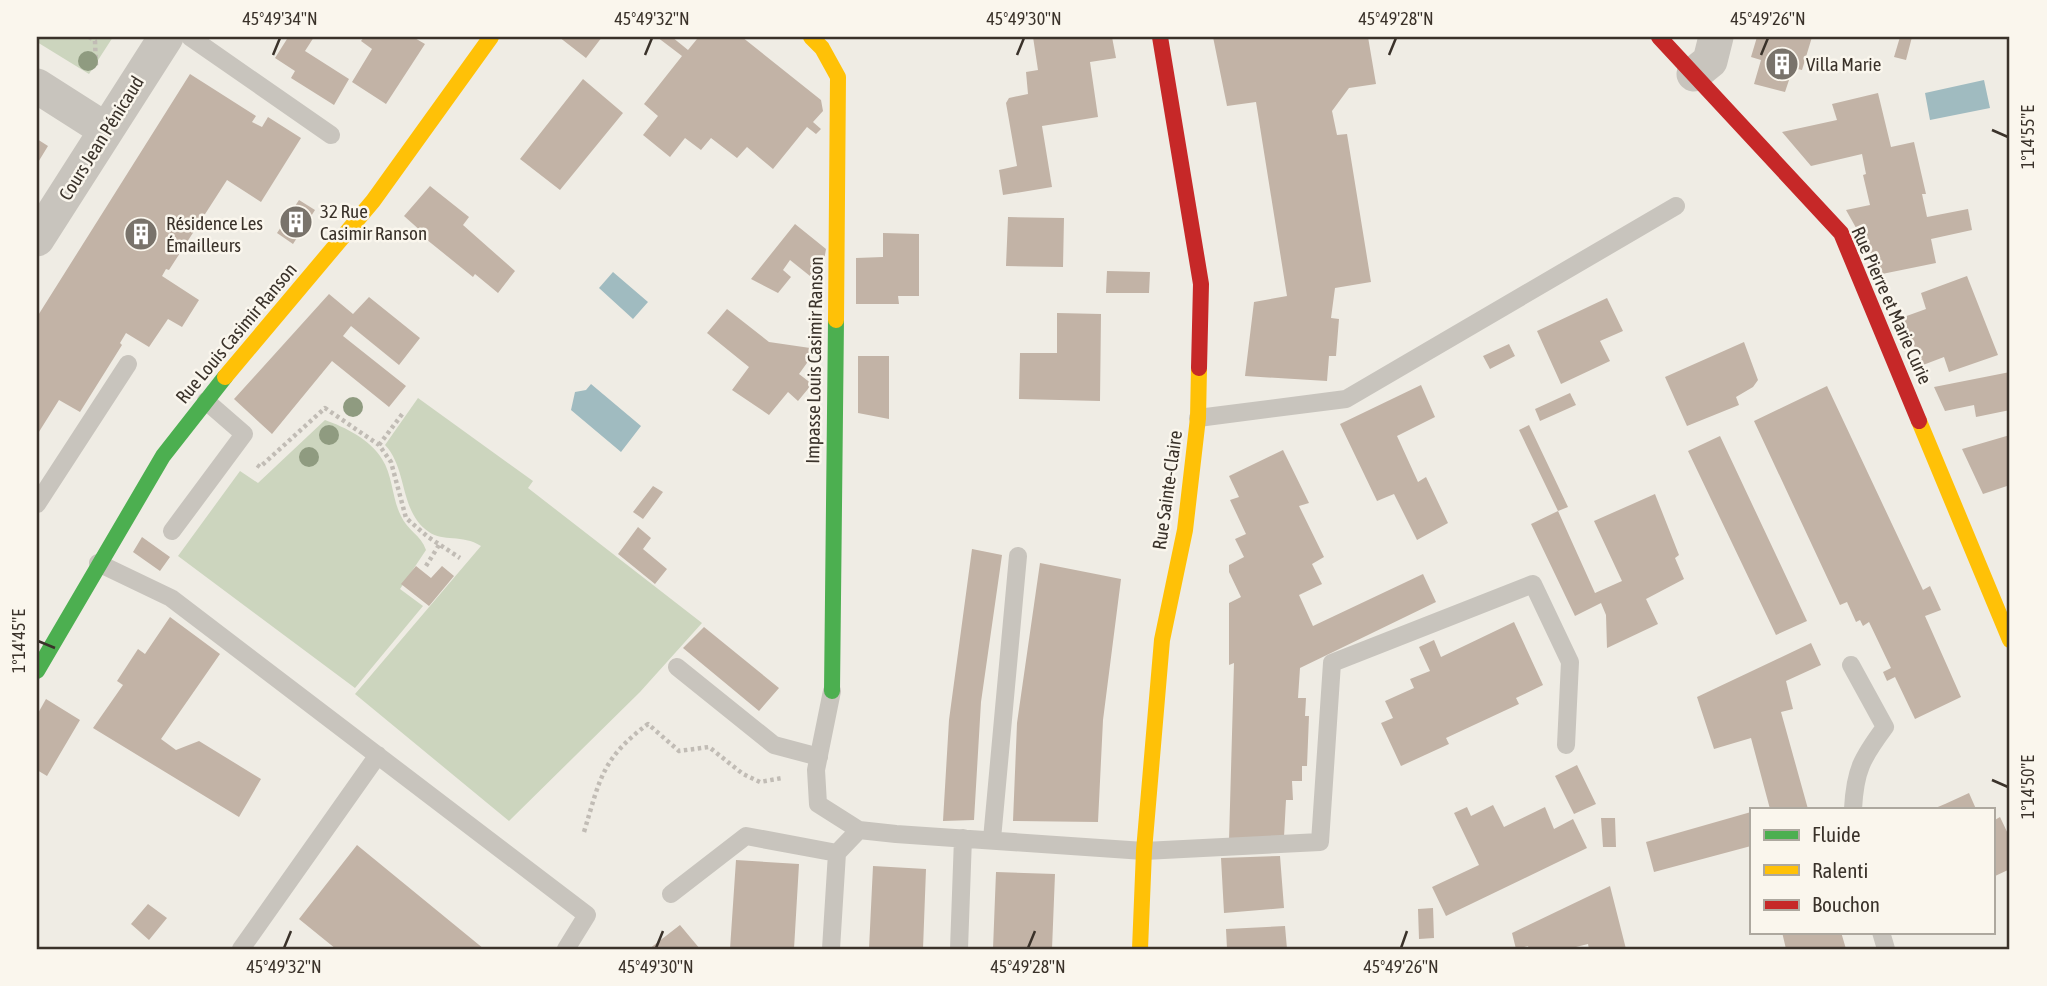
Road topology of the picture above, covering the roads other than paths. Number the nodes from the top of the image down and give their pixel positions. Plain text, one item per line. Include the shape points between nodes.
1 (166, 37) edge
2 (191, 37) edge
3 (491, 37) edge
4 (811, 37) edge
5 (1160, 37) edge
6 (1659, 37) edge
7 (1716, 37) edge
8 (1694, 74) junction
9 (37, 86) edge
10 (106, 130) junction
11 (331, 135) dead end
12 (1676, 206) dead end
13 (37, 239) edge
14 (128, 364) dead end
15 (206, 401) junction
16 (1198, 418) junction
17 (37, 504) edge
18 (172, 531) dead end
19 (1018, 556) dead end
20 (98, 563) junction
21 (2010, 640) edge
22 (1851, 665) dead end
23 (677, 667) dead end
24 (37, 671) edge
25 (832, 691) joint
26 (1566, 745) dead end
27 (378, 755) junction
28 (818, 764) junction
29 (1853, 808) edge
30 (859, 830) junction
31 (963, 838) junction
32 (992, 839) junction
33 (1144, 851) junction
34 (837, 853) junction
35 (671, 894) dead end
36 (241, 949) edge
37 (566, 949) edge
38 (831, 949) edge
39 (959, 949) edge
40 (1140, 949) edge

1 - 10 street, Cours Jean Pénicaud
2 - 11 lane
3 - 15 street, Rue Louis Casimir Ranson via 373,201
4 - 25 street, Impasse Louis Casimir Ranson via 838,77
5 - 16 street, Rue Sainte-Claire via 1201,284
6 - 8 street, Rue Pierre et Marie Curie
7 - 8 street via 1710,61
8 - 21 street, Rue Pierre et Marie Curie via 1841,233
9 - 10 street
10 - 13 street, Cours Jean Pénicaud
12 - 16 lane via 1346,399
14 - 17 lane
15 - 18 lane via 244,434
15 - 20 street, Rue Louis Casimir Ranson via 163,456
16 - 33 street, Rue Sainte-Claire via 1185,530 1162,640
19 - 32 lane
20 - 24 street, Rue Louis Casimir Ranson
20 - 27 lane via 171,598
22 - 29 lane via 1885,727 1862,759
23 - 28 lane via 774,745
25 - 28 lane
26 - 33 lane via 1570,662 1533,584 1332,663 1320,842
27 - 36 lane
27 - 37 lane via 587,915
28 - 30 lane via 818,804
30 - 31 lane
30 - 34 lane
31 - 32 lane
31 - 39 lane
32 - 33 lane
33 - 40 street, Rue Sainte-Claire
34 - 35 lane via 746,836
34 - 38 lane

